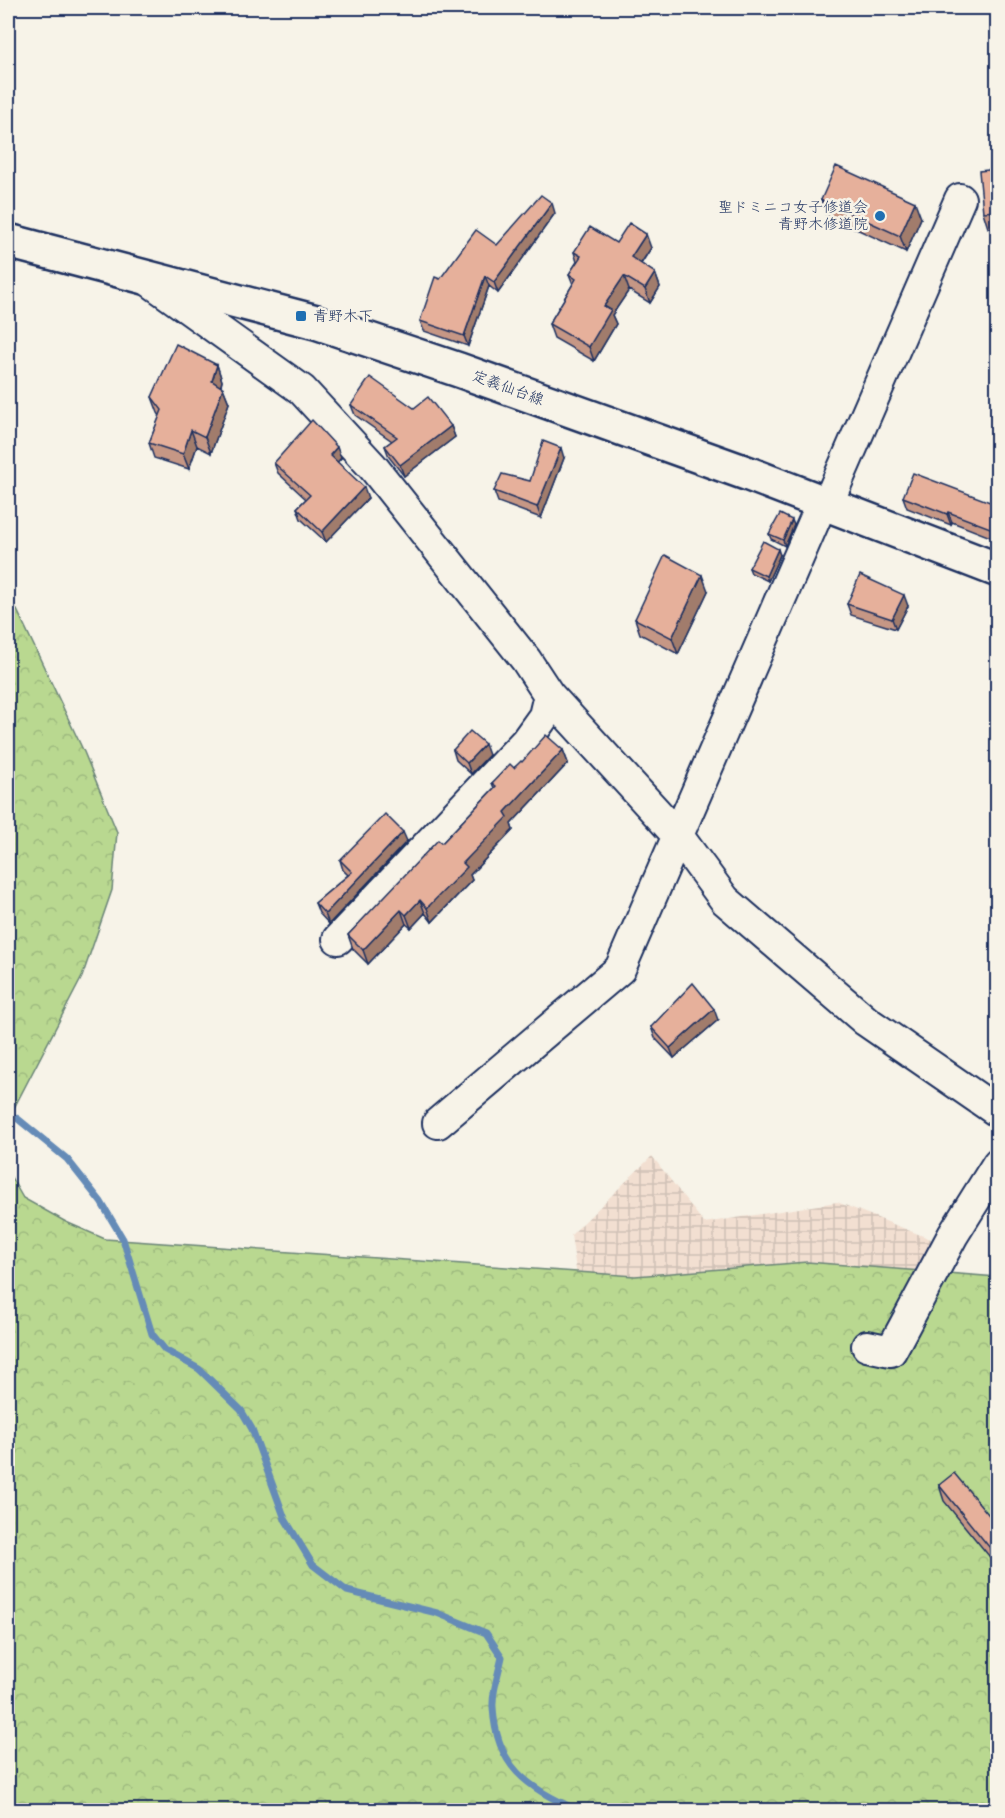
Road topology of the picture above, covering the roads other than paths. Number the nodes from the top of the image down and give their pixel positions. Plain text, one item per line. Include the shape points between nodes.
1 (960, 199) dead end
2 (8, 241) edge
3 (143, 276) junction
4 (825, 504) junction
5 (998, 570) edge
6 (549, 695) junction
7 (678, 836) junction
8 (338, 939) dead end
9 (998, 1112) edge
10 (438, 1123) dead end
11 (998, 1163) edge
12 (867, 1346) dead end

1 - 4 street
2 - 3 main road, 定義仙台線
3 - 4 main road, 定義仙台線 via 316,322
3 - 6 street via 302,390 373,467 526,660
4 - 5 main road, 定義仙台線
4 - 7 street
6 - 7 street
6 - 8 street via 544,716 526,741
7 - 9 street via 725,900 866,1021
7 - 10 street via 620,969
11 - 12 street via 953,1235 891,1351

